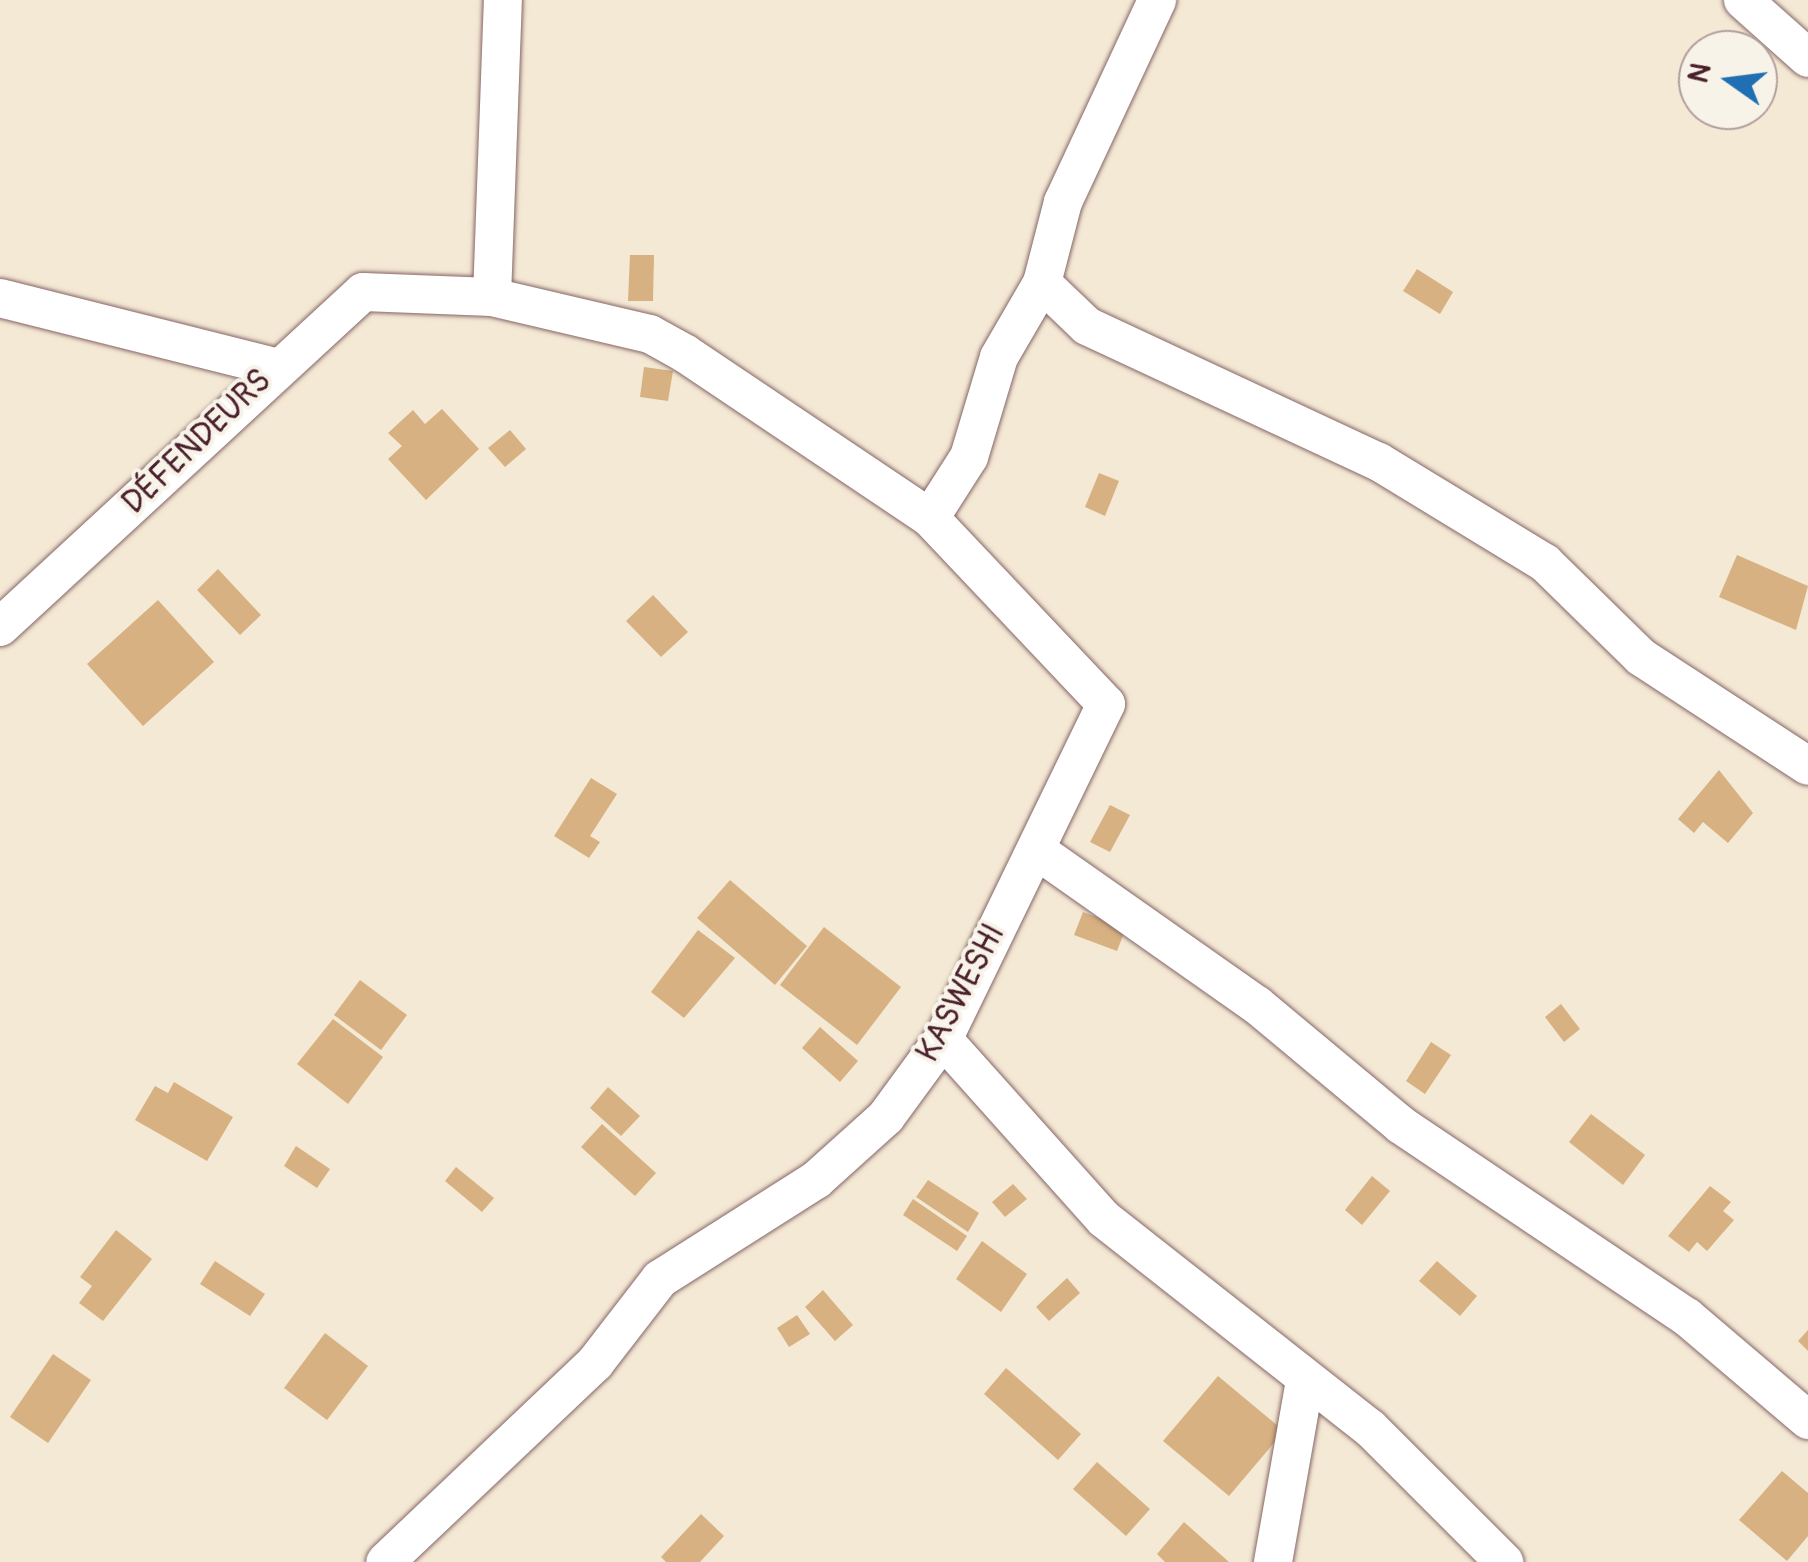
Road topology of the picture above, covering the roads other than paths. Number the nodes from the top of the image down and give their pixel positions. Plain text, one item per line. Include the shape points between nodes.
1 (504, 0) edge
2 (1157, 0) edge
3 (1743, 0) edge
4 (1801, 35) edge
5 (1042, 284) junction
6 (0, 298) edge
7 (492, 298) junction
8 (279, 368) junction
9 (930, 518) junction
10 (0, 627) edge
11 (1808, 766) edge
12 (1038, 852) junction
13 (944, 1039) junction
14 (1305, 1380) junction
15 (1808, 1420) edge
16 (385, 1562) edge
17 (1274, 1562) edge
18 (1504, 1562) edge

1 - 7 street
2 - 5 street via 1063,202
3 - 4 street
5 - 9 street via 1000,357 969,457
5 - 11 street via 1087,326 1379,462 1545,563 1640,656
6 - 8 street, DÉFENDEURS
7 - 8 street via 363,292
7 - 9 street via 650,334
8 - 10 street, DÉFENDEURS
9 - 12 street, KASWESHI via 1106,704
12 - 13 street, KASWESHI
12 - 15 street via 1257,1006 1401,1125 1688,1317
13 - 14 street via 1104,1219
13 - 16 street, KASWESHI via 853,1149 660,1279 596,1362
14 - 17 street
14 - 18 street via 1410,1463

